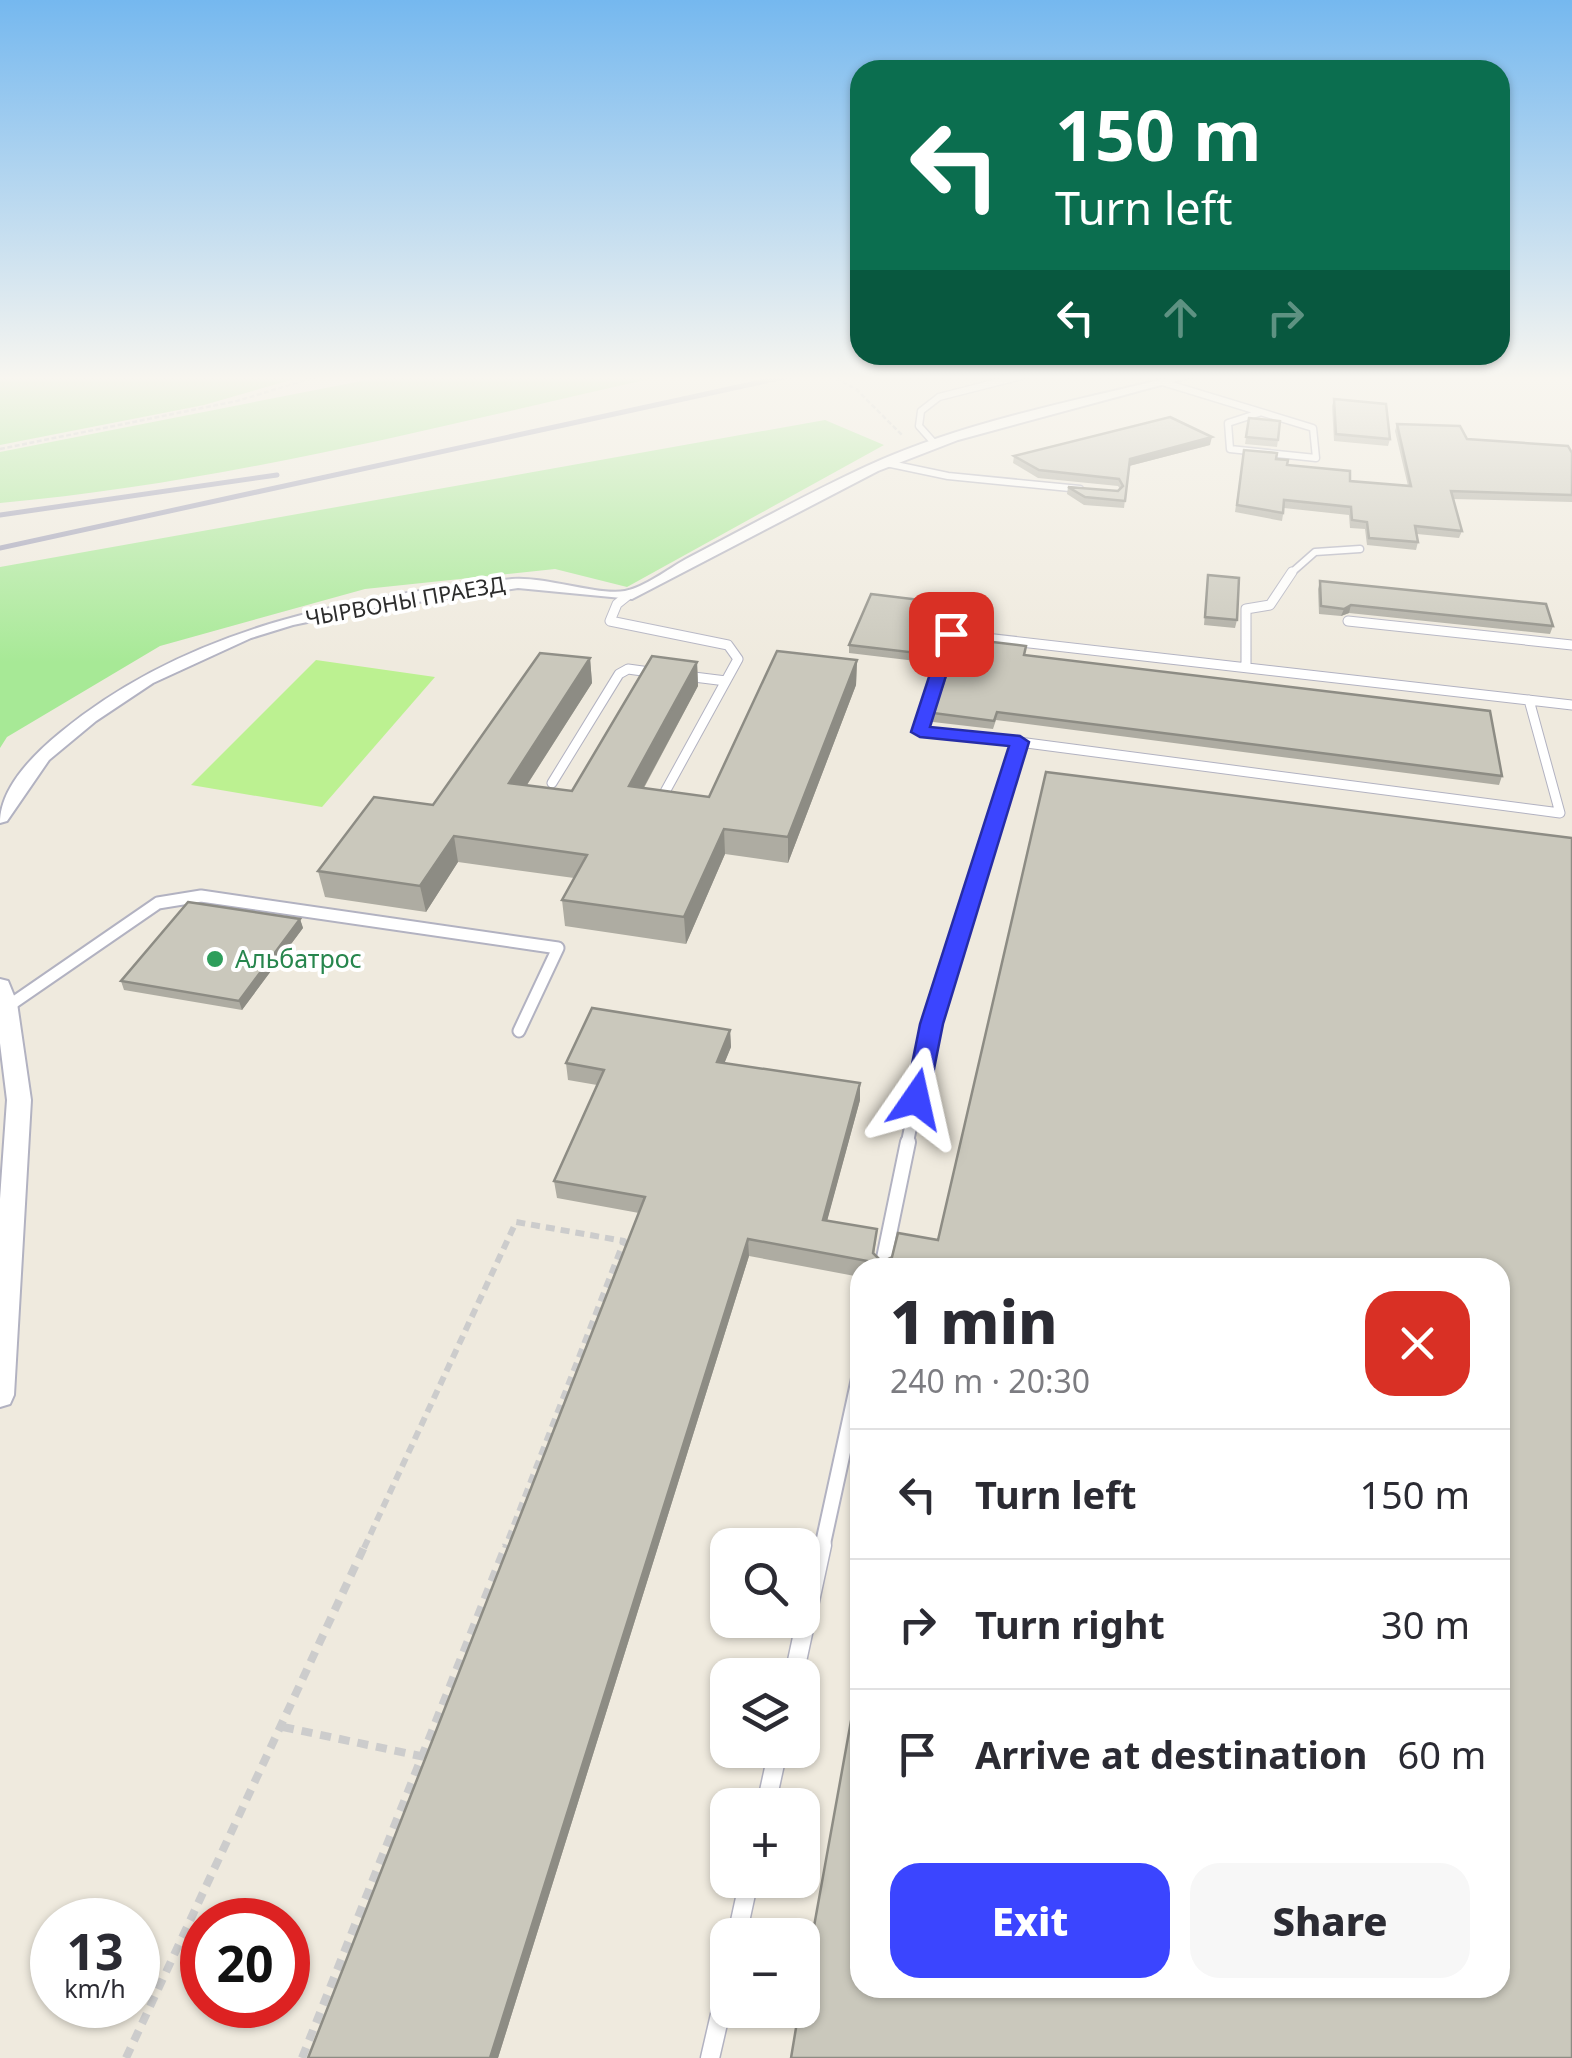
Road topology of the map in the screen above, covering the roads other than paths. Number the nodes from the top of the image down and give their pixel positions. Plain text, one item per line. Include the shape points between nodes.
1 (870, 471) edge
2 (924, 471) edge
3 (1096, 490) edge
4 (1360, 549) dead end
5 (627, 596) junction
6 (1348, 621) dead end
7 (1572, 645) edge
8 (1246, 666) junction
9 (726, 681) junction
10 (1530, 700) junction
11 (1572, 704) edge
12 (1020, 742) junction
13 (552, 783) dead end
14 (658, 805) edge
15 (1560, 813) junction
16 (0, 816) edge
17 (1572, 816) edge
18 (3, 997) edge
19 (519, 1031) dead end
20 (884, 1258) edge
21 (0, 1395) edge
22 (850, 1420) edge
23 (798, 1658) edge
24 (717, 2028) edge
25 (710, 2058) edge

1 - 5 street
2 - 3 lane
4 - 8 lane via 1330,545 1298,561 1270,605 1246,609
5 - 9 lane via 610,621 728,645 738,659
5 - 16 street, ЧЫРВОНЫ ПРАЕЗД via 518,582 375,603 245,635 147,679 90,717 43,756
6 - 7 lane
8 - 10 lane
8 - 12 lane via 951,634 920,732
9 - 13 lane via 628,669 619,674
9 - 14 lane
10 - 11 lane
10 - 15 lane
12 - 15 lane
12 - 20 lane via 932,1024
15 - 17 lane
18 - 19 lane via 158,902 201,896 558,948
18 - 21 street via 19,1100
22 - 23 lane
24 - 25 lane

